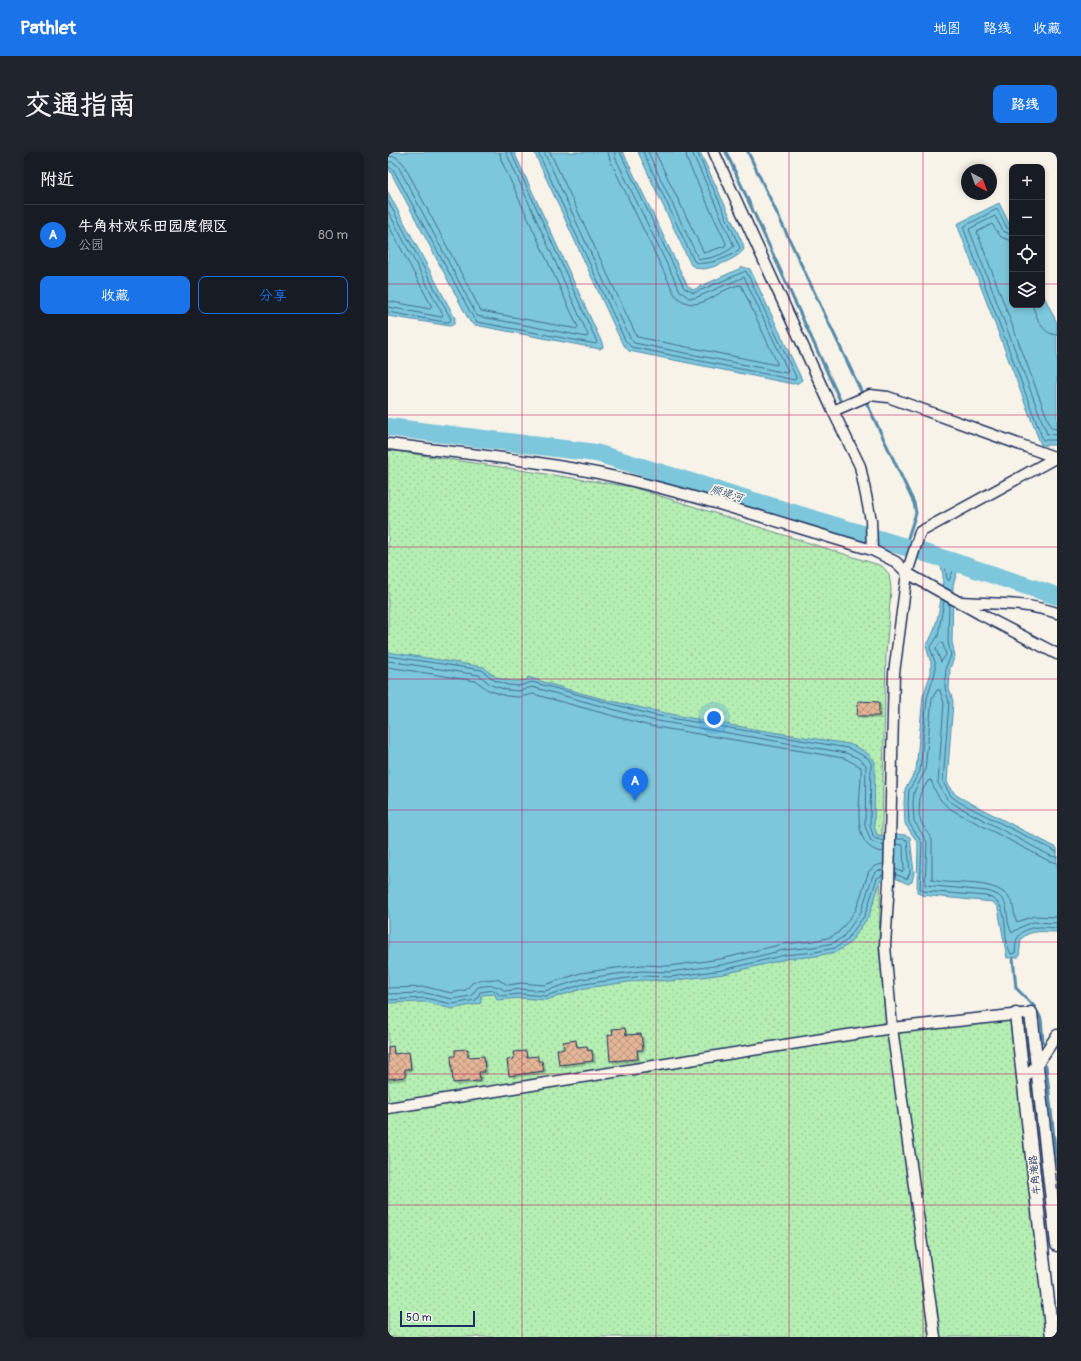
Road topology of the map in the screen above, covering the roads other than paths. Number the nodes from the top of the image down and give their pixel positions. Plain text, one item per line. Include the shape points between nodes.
1 (714, 152) edge
2 (833, 412) junction
3 (388, 444) edge
4 (1057, 458) edge
5 (872, 550) junction
6 (908, 568) junction
7 (959, 602) junction
8 (1057, 613) edge
9 (1057, 654) edge
10 (1031, 1013) joint
11 (1016, 1014) junction
12 (892, 1028) junction
13 (1057, 1035) edge
14 (1037, 1065) junction
15 (1023, 1079) junction
16 (388, 1108) edge
17 (1057, 1245) edge
18 (935, 1337) edge
19 (1052, 1337) edge

1 - 2 street
2 - 4 street via 865,397 888,397
2 - 5 street via 860,466 871,520
3 - 5 street via 544,464 645,483
4 - 6 street via 920,532
5 - 6 street
6 - 7 street
6 - 12 street via 894,673 885,946
7 - 8 street via 1013,603
7 - 9 street
10 - 11 street
10 - 14 street, 牛角淹路
11 - 12 street
11 - 15 street, 牛角淹路
12 - 16 street
12 - 18 street
13 - 14 street
14 - 15 street
14 - 17 street, 牛角淹路
15 - 19 street, 牛角淹路

